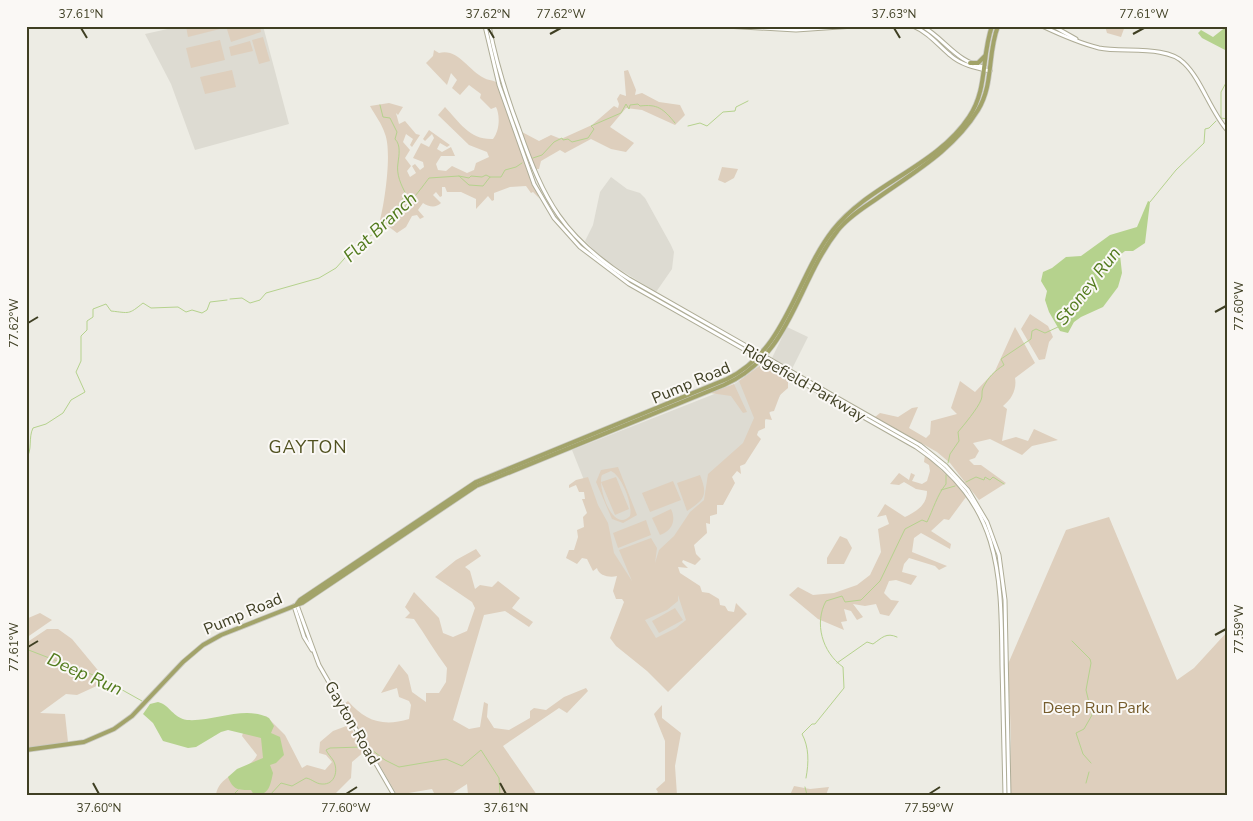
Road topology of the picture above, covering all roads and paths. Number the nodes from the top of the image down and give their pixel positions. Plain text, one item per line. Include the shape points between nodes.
1 (485, 26) edge
2 (489, 26) edge
3 (725, 26) edge
4 (854, 26) edge
5 (913, 26) edge
6 (922, 26) edge
7 (992, 26) edge
8 (998, 26) edge
9 (1042, 26) edge
10 (1053, 26) edge
11 (1083, 43) junction
12 (986, 54) junction
13 (970, 63) junction
14 (985, 68) junction
15 (990, 69) junction
16 (1227, 130) edge
17 (762, 357) junction
18 (295, 605) junction
19 (26, 750) edge
20 (394, 795) edge
21 (1005, 795) edge
22 (1009, 795) edge

1 - 17 main road, Ridgefield Parkway via 500,90 528,169 561,227 590,256 617,276
2 - 17 main road, Ridgefield Parkway via 503,84 534,173 544,195 564,224 592,253 621,274
3 - 4 main road via 796,30
5 - 14 main road via 932,37 956,59
6 - 13 main road via 954,54
7 - 12 main road, Pump Road
8 - 15 main road, Pump Road
9 - 11 main road
10 - 11 main road
11 - 16 main road via 1104,49 1169,54 1180,59
12 - 13 main road via 980,62
12 - 14 main road, Pump Road
13 - 14 main road
14 - 15 main road
14 - 17 main road, Pump Road via 977,104 955,136 852,211 832,231
15 - 17 main road, Pump Road via 988,87 979,108 956,140 853,215 836,232 779,338
17 - 18 main road, Pump Road via 747,372 730,382 483,482
17 - 21 main road, Ridgefield Parkway via 923,452 953,478 975,508 993,547 1000,582
17 - 22 main road, Ridgefield Parkway via 927,450 954,474 981,511 997,548 1004,583
18 - 19 main road, Pump Road via 203,645 132,716 110,732 84,742
18 - 20 main road, Gayton Road via 312,651 342,709

